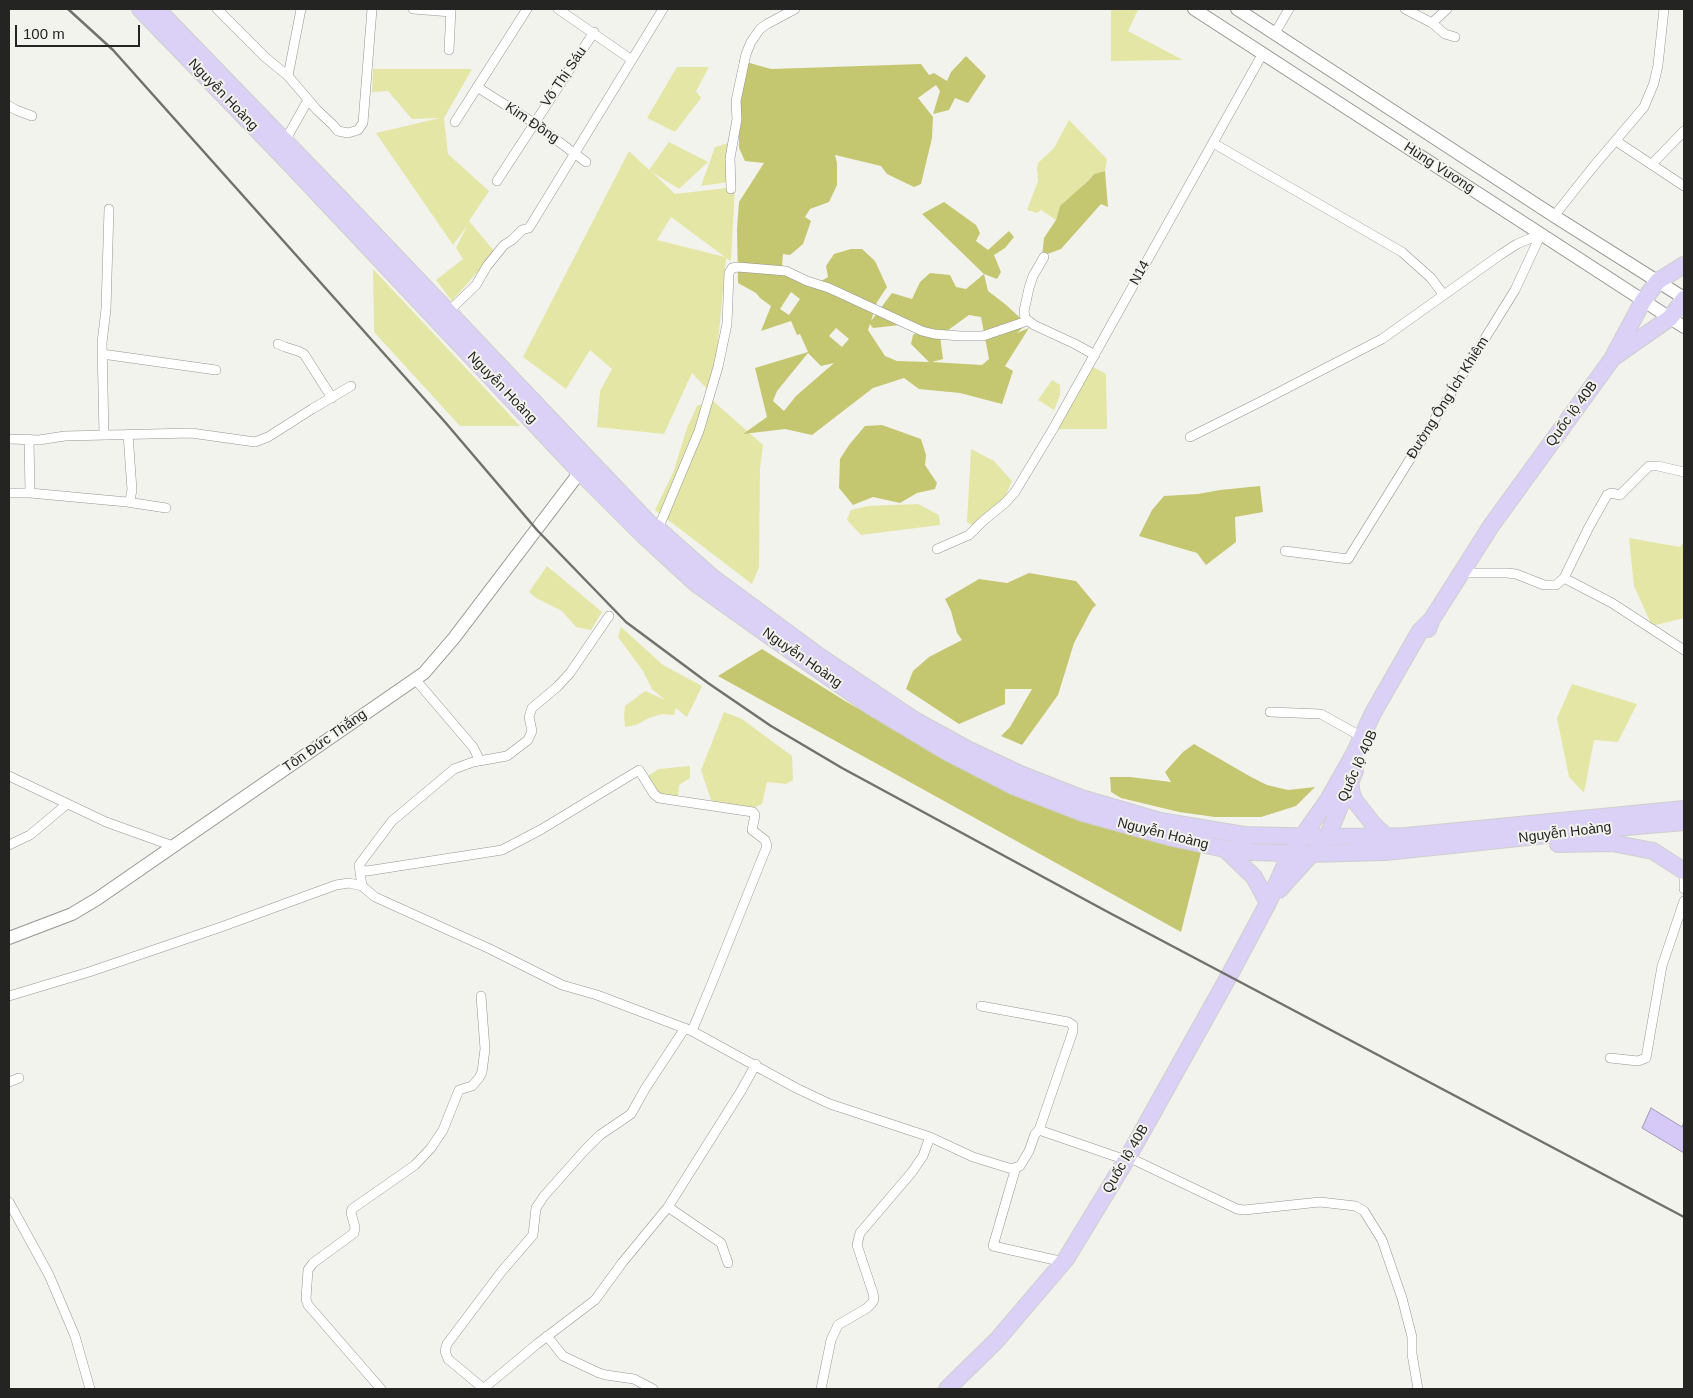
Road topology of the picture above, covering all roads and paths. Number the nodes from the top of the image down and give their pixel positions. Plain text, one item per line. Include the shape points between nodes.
1 (140, 9) edge
2 (157, 9) edge
3 (217, 9) edge
4 (301, 9) edge
5 (372, 9) edge
6 (413, 9) edge
7 (527, 9) edge
8 (558, 9) edge
9 (664, 9) edge
10 (795, 9) edge
11 (1194, 9) edge
12 (1236, 9) edge
13 (1289, 9) edge
14 (1405, 9) edge
15 (1447, 9) edge
16 (1664, 9) edge
17 (451, 10) edge
18 (1432, 23) junction
19 (594, 32) junction
20 (1275, 33) junction
21 (1455, 37) dead end
22 (449, 50) dead end
23 (1263, 53) junction
24 (632, 60) junction
25 (288, 76) junction
26 (477, 87) junction
27 (308, 100) junction
28 (9, 106) edge
29 (32, 116) dead end
30 (455, 122) dead end
31 (534, 122) junction
32 (1684, 131) edge
33 (285, 141) junction
34 (1616, 141) junction
35 (1213, 143) junction
36 (574, 152) junction
37 (586, 162) dead end
38 (1652, 164) junction
39 (497, 181) dead end
40 (1684, 186) edge
41 (731, 188) dead end
42 (109, 209) dead end
43 (1554, 216) junction
44 (1541, 234) junction
45 (1044, 257) dead end
46 (1684, 265) edge
47 (1658, 281) junction
48 (1443, 294) junction
49 (1684, 298) edge
50 (1643, 301) junction
51 (448, 312) junction
52 (1027, 321) junction
53 (1677, 323) edge
54 (278, 344) dead end
55 (102, 354) junction
56 (1095, 355) junction
57 (1612, 359) junction
58 (216, 370) dead end
59 (351, 386) dead end
60 (332, 398) junction
61 (128, 434) junction
62 (104, 435) junction
63 (1190, 437) dead end
64 (9, 439) edge
65 (29, 439) junction
66 (580, 472) junction
67 (1684, 472) edge
68 (9, 493) edge
69 (30, 493) junction
70 (127, 502) junction
71 (166, 508) dead end
72 (658, 529) junction
73 (937, 549) dead end
74 (1285, 551) dead end
75 (1462, 573) junction
76 (1564, 578) junction
77 (609, 616) dead end
78 (1432, 619) junction
79 (1684, 650) edge
80 (415, 680) junction
81 (1270, 712) dead end
82 (1362, 737) junction
83 (480, 761) junction
84 (9, 776) edge
85 (1350, 782) junction
86 (67, 804) junction
87 (1684, 809) edge
88 (1684, 822) edge
89 (1301, 836) junction
90 (1386, 836) junction
91 (1327, 837) junction
92 (9, 845) edge
93 (173, 846) junction
94 (1451, 846) junction
95 (1225, 849) junction
96 (1290, 854) junction
97 (1310, 854) junction
98 (360, 870) junction
99 (1684, 871) edge
100 (362, 886) junction
101 (1684, 889) edge
102 (1684, 901) edge
103 (1268, 903) junction
104 (9, 938) edge
105 (9, 996) edge
106 (481, 996) dead end
107 (981, 1006) dead end
108 (688, 1029) junction
109 (1610, 1058) dead end
110 (756, 1064) junction
111 (19, 1078) dead end
112 (9, 1082) edge
113 (1039, 1130) junction
114 (930, 1137) junction
115 (1127, 1159) junction
116 (1016, 1167) junction
117 (9, 1202) edge
118 (668, 1207) junction
119 (1064, 1262) junction
120 (728, 1263) dead end
121 (548, 1336) junction
122 (90, 1389) edge
123 (381, 1389) edge
124 (484, 1389) edge
125 (653, 1389) edge
126 (821, 1389) edge
127 (947, 1389) edge
128 (1418, 1389) edge

1 - 66 highway, Nguyễn Hoàng
2 - 33 highway, Nguyễn Hoàng
3 - 25 street
4 - 25 street
5 - 27 street via 362,127 353,133 343,133
6 - 17 street
7 - 26 street
8 - 19 street
9 - 24 street
10 - 41 street via 760,29 746,54 736,101 737,119 730,158
11 - 23 main road, Hùng Vương
12 - 20 main road, Hùng Vương
13 - 20 street
14 - 18 street
15 - 18 street
16 - 34 street via 1654,83 1644,107
17 - 22 street
18 - 21 street via 1445,34
19 - 24 street
19 - 31 street, Võ Thị Sáu
20 - 23 main road
20 - 43 main road, Hùng Vương
23 - 35 street, N14
23 - 44 main road, Hùng Vương
24 - 36 street
25 - 27 street
26 - 30 street
26 - 31 street, Kim Đồng
27 - 33 street
28 - 29 street
31 - 36 street, Kim Đồng
31 - 39 street, Võ Thị Sáu
32 - 38 street
33 - 51 highway, Nguyễn Hoàng
34 - 38 street
34 - 43 street
35 - 48 street via 1402,252 1431,278
35 - 56 street, N14
36 - 37 street, Kim Đồng
36 - 51 street via 529,228 504,245 476,285
38 - 40 street
42 - 55 street
43 - 44 main road
43 - 47 main road, Hùng Vương
44 - 48 street via 1517,244
44 - 50 main road, Hùng Vương
44 - 74 street, Đường Ông Ích Khiêm via 1515,290 1348,559
45 - 52 street via 1029,288 1024,311
46 - 47 highway
47 - 49 main road, Hùng Vương
47 - 50 highway
48 - 63 street via 1382,339
49 - 53 highway
50 - 53 main road, Hùng Vương
50 - 57 highway
51 - 72 highway, Nguyễn Hoàng
52 - 56 street
52 - 72 street via 983,336 934,334 786,271 732,268 729,273 727,324 718,367 698,431
53 - 57 highway
54 - 60 street via 304,354
55 - 58 street
55 - 62 street
56 - 73 street, N14 via 1015,492 970,536
57 - 75 highway, Quốc lộ 40B via 1491,526
59 - 60 street
60 - 61 street via 255,442 201,433
61 - 62 street
61 - 70 street via 132,490
62 - 65 street
64 - 65 street
65 - 69 street
66 - 80 main road, Tôn Đức Thắng via 454,638
66 - 95 highway, Nguyễn Hoàng via 695,583 872,707 947,752 1013,786 1083,813
67 - 76 street via 1649,466 1620,495 1607,495
68 - 69 street
69 - 70 street
70 - 71 street
72 - 89 highway, Nguyễn Hoàng via 712,577 819,656 916,721 969,750 1081,798 1160,821 1244,835
75 - 76 street via 1507,572 1552,586
75 - 78 highway, Quốc lộ 40B
76 - 79 street via 1612,603
77 - 83 street via 570,672 532,708 528,717 532,731 528,740 507,756
78 - 82 highway, Quốc lộ 40B via 1405,655
78 - 85 highway, Quốc lộ 40B
80 - 83 street via 473,747
80 - 93 main road, Tôn Đức Thắng
81 - 82 street via 1321,714
82 - 89 highway, Quốc lộ 40B via 1328,800
83 - 98 street via 463,765 445,775 392,821 359,865
84 - 86 street
85 - 90 highway via 1355,801
85 - 91 highway, Quốc lộ 40B
86 - 92 street via 30,835
86 - 93 street
87 - 90 highway, Nguyễn Hoàng
88 - 94 highway, Nguyễn Hoàng
89 - 91 highway, Nguyễn Hoàng
89 - 96 highway, Quốc lộ 40B
90 - 91 highway, Nguyễn Hoàng
91 - 97 highway, Quốc lộ 40B
93 - 104 main road, Tôn Đức Thắng via 72,914
94 - 97 highway, Nguyễn Hoàng
94 - 99 highway via 1500,848 1612,843 1654,851
95 - 96 highway, Nguyễn Hoàng
95 - 103 highway via 1254,877
96 - 97 highway, Nguyễn Hoàng
96 - 103 highway, Quốc lộ 40B
97 - 103 highway, Quốc lộ 40B
98 - 100 street
98 - 108 street via 502,850 639,770 659,798 753,812 752,830 765,840 767,846 712,983
99 - 101 street
100 - 105 street via 336,885 90,972
100 - 108 street via 375,897 562,985
102 - 109 street via 1662,966 1646,1058 1638,1061
103 - 115 highway, Quốc lộ 40B
106 - 123 street via 485,1049 479,1078 472,1086 459,1090 431,1148 415,1164 352,1209 354,1233 308,1270 308,1306
107 - 113 street via 1073,1025
108 - 110 street
108 - 124 street via 631,1114 600,1135 544,1196 536,1208 534,1235 447,1344 445,1352 448,1359
110 - 114 street via 830,1104
110 - 118 street
111 - 112 street
113 - 115 street
113 - 116 street via 1020,1166
114 - 116 street via 972,1156 1012,1169
114 - 126 street via 912,1172 860,1233 857,1245 874,1298 867,1308 838,1324 831,1340
115 - 119 highway, Quốc lộ 40B
115 - 128 street via 1237,1209 1320,1202 1355,1206 1364,1211 1382,1240 1402,1298 1412,1337
116 - 119 street via 993,1246
117 - 122 street via 49,1275 75,1336
118 - 120 street via 721,1243
118 - 121 street via 595,1300
119 - 127 highway, Quốc lộ 40B via 997,1340
121 - 124 street
121 - 125 street via 560,1354 569,1359 606,1375 634,1379

